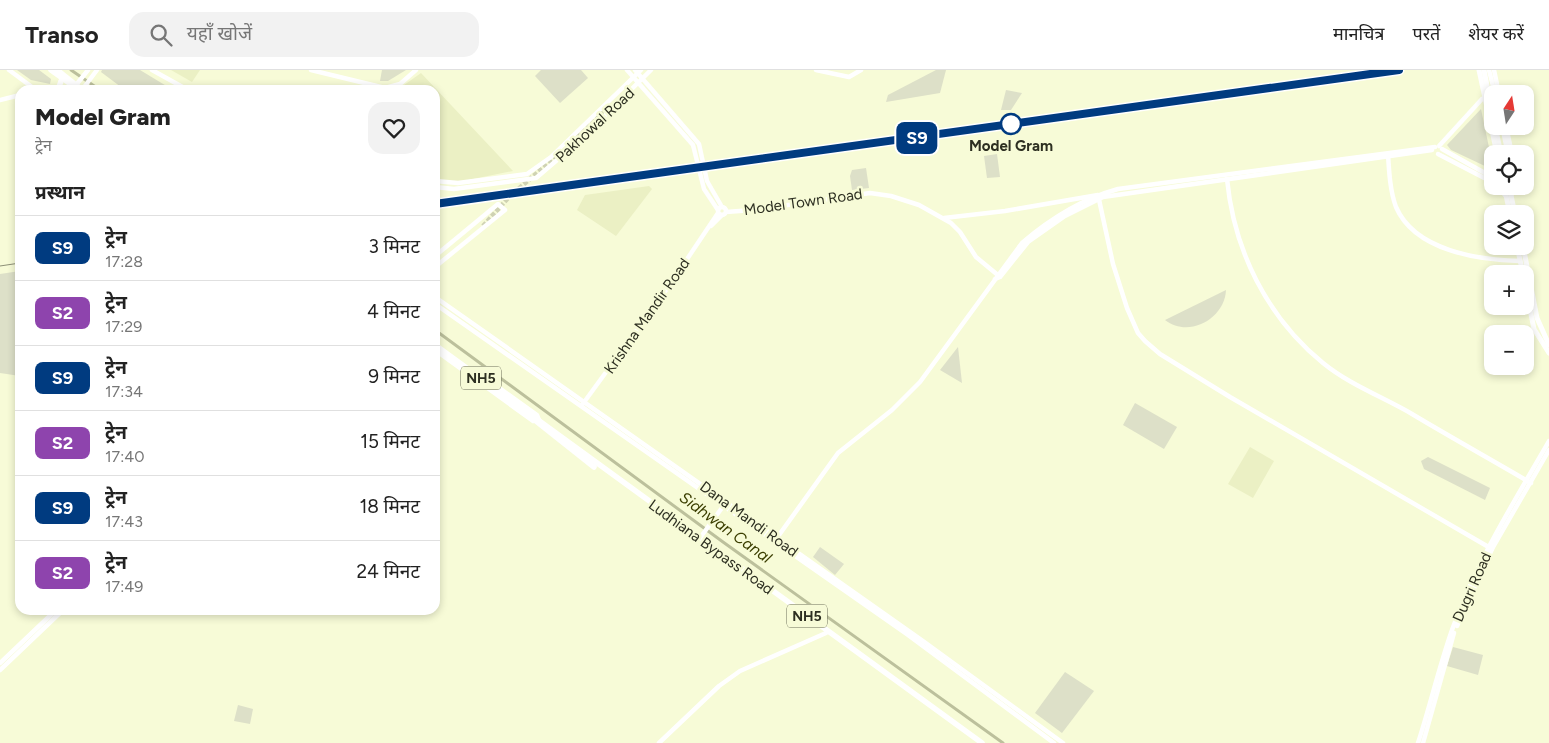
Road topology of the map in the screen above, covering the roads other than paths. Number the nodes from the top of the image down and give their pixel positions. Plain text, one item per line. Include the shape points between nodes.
1 (8, 70) edge
2 (47, 70) edge
3 (52, 70) edge
4 (58, 70) edge
5 (88, 70) edge
6 (152, 70) edge
7 (311, 70) edge
8 (416, 70) edge
9 (627, 70) edge
10 (651, 70) edge
11 (816, 70) edge
12 (861, 70) edge
13 (1479, 70) edge
14 (1484, 70) edge
15 (1489, 70) edge
16 (1494, 70) edge
17 (95, 72) edge
18 (636, 72) edge
19 (62, 81) junction
20 (641, 82) junction
21 (29, 85) edge
22 (60, 85) edge
23 (71, 85) edge
24 (74, 85) edge
25 (75, 85) edge
26 (80, 85) edge
27 (81, 85) edge
28 (179, 85) edge
29 (373, 85) edge
30 (396, 85) edge
31 (1487, 85) edge
32 (1494, 85) edge
33 (1496, 85) edge
34 (15, 96) edge
35 (0, 100) edge
36 (1484, 101) edge
37 (1495, 145) edge
38 (1438, 149) junction
39 (1388, 154) junction
40 (1484, 175) edge
41 (517, 177) junction
42 (1484, 177) edge
43 (1226, 178) junction
44 (440, 181) edge
45 (458, 183) junction
46 (440, 186) edge
47 (440, 187) edge
48 (1509, 196) joint
49 (1099, 197) junction
50 (1510, 205) edge
51 (1512, 205) edge
52 (721, 211) junction
53 (944, 218) junction
54 (440, 252) edge
55 (1519, 255) edge
56 (1525, 255) edge
57 (1520, 261) junction
58 (440, 263) edge
59 (1521, 265) edge
60 (997, 277) junction
61 (440, 301) edge
62 (440, 308) edge
63 (1531, 315) edge
64 (487, 336) dead end
65 (494, 340) junction
66 (1549, 345) edge
67 (494, 346) junction
68 (440, 347) edge
69 (440, 347) edge
70 (440, 353) edge
71 (1549, 353) edge
72 (583, 404) junction
73 (538, 421) junction
74 (1549, 441) edge
75 (1549, 450) edge
76 (1529, 482) junction
77 (726, 502) junction
78 (722, 507) junction
79 (702, 536) junction
80 (776, 541) junction
81 (1491, 548) junction
82 (51, 615) edge
83 (58, 615) edge
84 (826, 633) junction
85 (0, 663) edge
86 (0, 670) edge
87 (659, 743) edge
88 (976, 743) edge
89 (982, 743) edge
90 (1054, 743) edge
91 (1063, 743) edge
92 (1418, 743) edge
93 (1423, 743) edge

1 - 21 street
2 - 19 street
3 - 24 highway
4 - 25 street
5 - 26 street
6 - 28 street
7 - 29 street
8 - 30 street
9 - 18 street
10 - 20 street, Pakhowal Road
11 - 12 street via 849,77
13 - 37 main road
14 - 31 main road
15 - 32 street
16 - 33 street
17 - 27 street
18 - 20 street
18 - 41 street, Pakhowal Road via 551,156 527,174
19 - 22 highway
19 - 23 street
20 - 41 street, Pakhowal Road via 556,163 536,178
20 - 52 street via 693,145 701,182
34 - 35 street
36 - 38 street
38 - 39 street
38 - 40 street
38 - 42 street
39 - 43 street
39 - 57 street via 1396,207 1422,236 1444,250 1491,260
41 - 45 street
41 - 47 street via 454,189
43 - 49 street
43 - 76 street via 1230,208 1254,277 1294,336 1324,364 1355,384
44 - 45 street
45 - 46 street via 451,187
48 - 50 main road
48 - 51 main road
49 - 53 street
49 - 60 street via 1028,242
49 - 81 street via 1113,264 1127,308 1145,341 1160,354 1230,397
52 - 53 street, Model Town Road via 753,210 870,193 902,199
52 - 72 street, Krishna Mandir Road
53 - 60 street, Model Town Road via 960,232 976,256
54 - 58 street via 498,204 505,210
55 - 57 main road
56 - 66 main road via 1537,318
57 - 59 main road
60 - 80 street via 920,382 892,410 838,453
61 - 65 street, Dana Mandi Road
62 - 67 street
63 - 71 main road via 1534,329
64 - 65 street
65 - 67 street
65 - 72 street, Dana Mandi Road
67 - 72 street
68 - 73 highway, NH5
69 - 73 street, Ludhiana Bypass Road
70 - 73 street, Ludhiana Bypass Road
72 - 77 street, Dana Mandi Road
72 - 78 street
73 - 79 highway, Ludhiana Bypass Road / NH5 via 626,486
73 - 84 highway, Ludhiana Bypass Road / NH5 via 618,485
74 - 76 street, Dugri Road
75 - 76 street, Dugri Road
76 - 81 street, Dugri Road
77 - 78 street
77 - 80 street, Dana Mandi Road
78 - 79 street
78 - 80 street
79 - 89 highway, Ludhiana Bypass Road / NH5
80 - 90 street
80 - 91 street, Dana Mandi Road via 923,641
81 - 92 street, Dugri Road via 1453,629
81 - 93 street, Dugri Road via 1455,630
82 - 85 street
83 - 86 street
84 - 87 street via 735,674
84 - 88 highway, Ludhiana Bypass Road / NH5

